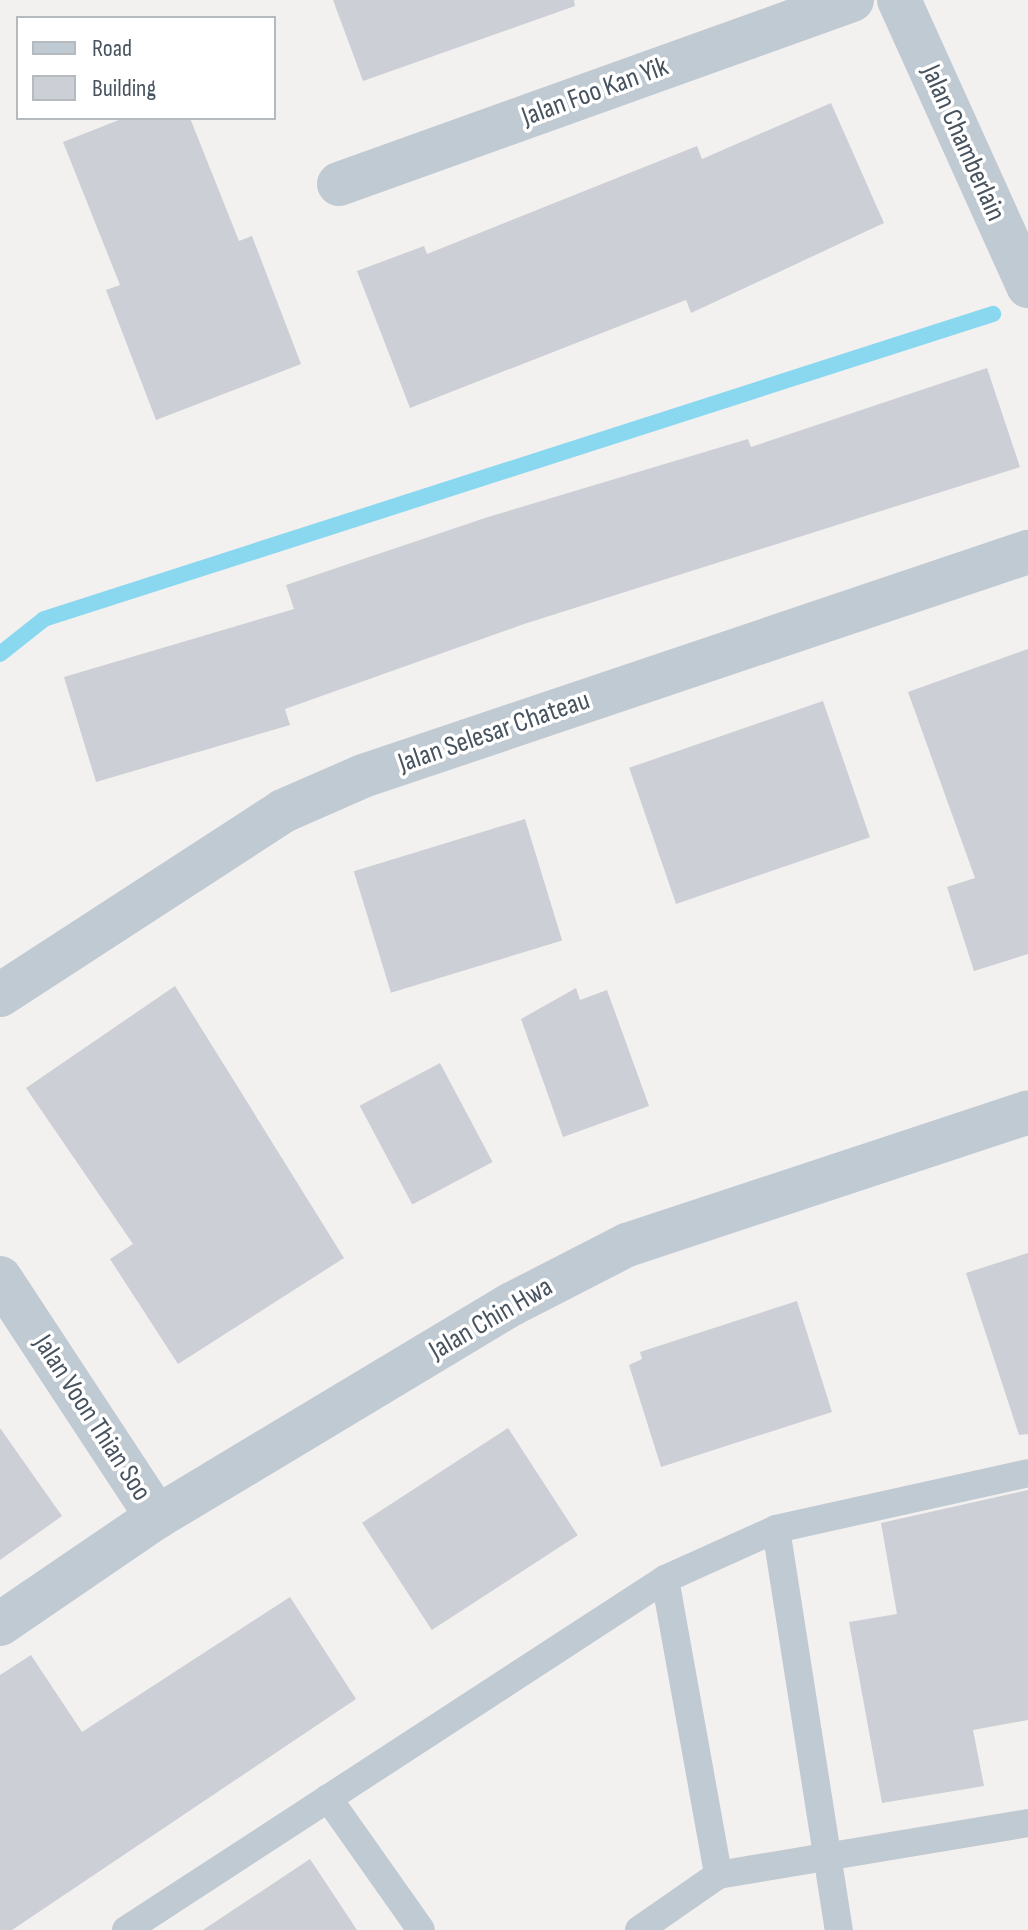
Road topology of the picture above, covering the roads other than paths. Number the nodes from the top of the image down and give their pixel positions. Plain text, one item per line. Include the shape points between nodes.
1 (852, 0) edge
2 (899, 0) edge
3 (339, 184) dead end
4 (1028, 286) edge
5 (1028, 552) edge
6 (0, 995) edge
7 (1028, 1112) edge
8 (0, 1278) edge
9 (1028, 1473) edge
10 (157, 1517) junction
11 (776, 1529) junction
12 (665, 1579) junction
13 (0, 1624) edge
14 (328, 1798) junction
15 (1028, 1823) edge
16 (828, 1860) junction
17 (718, 1875) junction
18 (126, 1930) edge
19 (421, 1930) edge
20 (639, 1930) edge
21 (839, 1930) edge

1 - 3 street, Jalan Foo Kan Yik
2 - 4 street, Jalan Chamberlain
5 - 6 street, Jalan Selesar Chateau via 363,776 283,811
7 - 10 street, Jalan Chin Hwa via 627,1245 512,1304
8 - 10 street, Jalan Voon Thian Soo
9 - 11 lane
10 - 13 street, Jalan Chin Hwa
11 - 12 lane
11 - 16 lane
12 - 14 lane
12 - 17 lane
14 - 18 lane
14 - 19 lane
15 - 16 lane
16 - 17 lane
16 - 21 lane
17 - 20 lane

